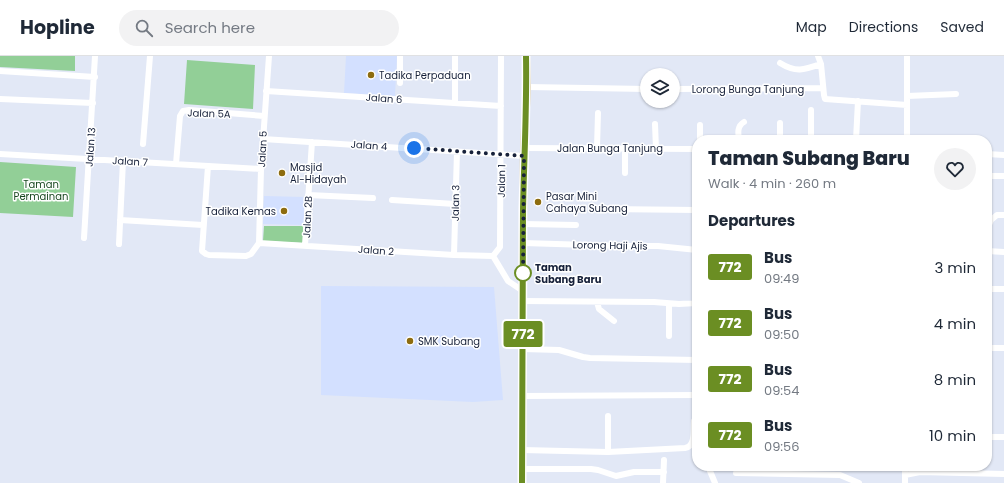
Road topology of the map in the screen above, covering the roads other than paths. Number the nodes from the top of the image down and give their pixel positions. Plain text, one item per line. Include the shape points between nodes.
1 (96, 56) edge
2 (150, 56) edge
3 (269, 56) edge
4 (400, 56) edge
5 (455, 56) edge
6 (501, 56) edge
7 (526, 56) edge
8 (818, 56) edge
9 (907, 56) edge
10 (780, 63) dead end
11 (821, 64) junction
12 (0, 71) edge
13 (95, 77) junction
14 (400, 83) dead end
15 (527, 87) junction
16 (823, 88) junction
17 (640, 89) edge
18 (680, 89) edge
19 (266, 91) junction
20 (956, 94) dead end
21 (907, 96) junction
22 (0, 99) edge
23 (858, 102) junction
24 (93, 103) junction
25 (455, 103) junction
26 (907, 105) junction
27 (501, 106) junction
28 (811, 110) dead end
29 (598, 113) dead end
30 (264, 116) junction
31 (744, 122) dead end
32 (780, 123) dead end
33 (655, 124) dead end
34 (700, 125) dead end
35 (700, 135) edge
36 (739, 135) edge
37 (780, 135) edge
38 (811, 135) edge
39 (856, 135) edge
40 (907, 135) edge
41 (263, 138) junction
42 (312, 142) junction
43 (143, 144) dead end
44 (597, 148) junction
45 (624, 149) junction
46 (656, 149) junction
47 (692, 149) edge
48 (457, 151) junction
49 (524, 152) junction
50 (0, 154) edge
51 (502, 154) junction
52 (992, 154) edge
53 (1004, 155) edge
54 (90, 160) junction
55 (123, 161) junction
56 (176, 164) junction
57 (208, 166) junction
58 (261, 169) junction
59 (625, 173) dead end
60 (992, 176) edge
61 (1004, 176) edge
62 (308, 194) junction
63 (373, 198) dead end
64 (392, 200) dead end
65 (455, 204) junction
66 (605, 209) dead end
67 (692, 210) edge
68 (1004, 215) edge
69 (992, 219) edge
70 (120, 220) junction
71 (523, 224) junction
72 (203, 225) junction
73 (576, 225) dead end
74 (84, 238) dead end
75 (259, 243) junction
76 (523, 243) junction
77 (119, 244) dead end
78 (306, 245) junction
79 (692, 249) edge
80 (992, 251) edge
81 (1004, 252) edge
82 (454, 255) junction
83 (493, 256) junction
84 (1004, 289) edge
85 (992, 290) edge
86 (523, 291) junction
87 (522, 301) junction
88 (597, 302) junction
89 (692, 303) edge
90 (669, 304) junction
91 (614, 320) dead end
92 (669, 336) dead end
93 (992, 348) edge
94 (1004, 348) edge
95 (523, 349) junction
96 (692, 360) edge
97 (692, 395) edge
98 (523, 396) junction
99 (608, 416) dead end
100 (992, 437) edge
101 (1004, 437) edge
102 (692, 445) edge
103 (522, 450) junction
104 (608, 452) junction
105 (664, 460) dead end
106 (522, 469) junction
107 (710, 471) dead end
108 (905, 471) edge
109 (664, 472) junction
110 (736, 474) dead end
111 (1004, 474) edge
112 (905, 475) junction
113 (522, 483) edge
114 (663, 483) edge
115 (714, 483) edge
116 (859, 483) edge
117 (905, 483) edge

1 - 13 street, Jalan 13
2 - 43 street
3 - 19 street, Jalan 5
4 - 14 street
5 - 25 street
6 - 27 street, Jalan 1
7 - 15 main road
8 - 11 street
9 - 21 street
10 - 11 street via 790,69 801,70
11 - 16 street
12 - 13 street
13 - 24 street, Jalan 13
15 - 17 street
15 - 49 main road
16 - 18 street, Lorong Bunga Tanjung
16 - 23 street via 825,99
19 - 25 street, Jalan 6
19 - 30 street, Jalan 5
20 - 21 street
21 - 26 street
22 - 24 street
23 - 26 street
23 - 39 street
24 - 54 street, Jalan 13
25 - 27 street, Jalan 6
26 - 40 street
27 - 51 street, Jalan 1
28 - 38 street
29 - 44 street
30 - 41 street, Jalan 5
30 - 56 street, Jalan 5A via 183,111 180,116
31 - 36 street via 738,129
32 - 37 street
33 - 46 street
34 - 35 street
41 - 42 street, Jalan 4
41 - 58 street, Jalan 5
42 - 48 street, Jalan 4
42 - 62 street, Jalan 2B
44 - 45 street, Jalan Bunga Tanjung
44 - 49 street, Jalan Bunga Tanjung
45 - 46 street, Jalan Bunga Tanjung
45 - 59 street
46 - 47 street, Jalan Bunga Tanjung
48 - 51 street, Jalan 4
48 - 65 street, Jalan 3
49 - 51 street, Jalan 4
49 - 71 main road
50 - 54 street, Jalan 7
51 - 83 street, Jalan 1 via 500,247
52 - 53 street
54 - 55 street, Jalan 7
54 - 74 street, Jalan 13
55 - 56 street, Jalan 7
55 - 70 street
56 - 57 street, Jalan 7
57 - 58 street, Jalan 7
57 - 72 street
58 - 75 street, Jalan 5
60 - 61 street
62 - 63 street
62 - 78 street, Jalan 2B
64 - 65 street
65 - 82 street, Jalan 3
66 - 67 street
68 - 69 street via 997,215
70 - 72 street
70 - 77 street
71 - 73 street
71 - 76 main road
72 - 75 street via 201,248 206,254 246,256 253,253
75 - 78 street, Jalan 2
76 - 79 street, Lorong Haji Ajis via 658,246
76 - 86 main road
78 - 82 street, Jalan 2
80 - 81 street
82 - 83 street, Jalan 2
83 - 86 street via 508,281
84 - 85 street
86 - 87 main road
87 - 88 street
87 - 95 main road
88 - 90 street
88 - 91 street via 599,309
89 - 90 street
90 - 92 street
93 - 94 street
95 - 96 street via 560,350 590,358
95 - 98 main road
97 - 98 street
98 - 103 main road
99 - 104 street
100 - 101 street
102 - 104 street
103 - 104 street
103 - 106 main road
105 - 109 street
106 - 109 street via 590,469 616,476 634,472
106 - 113 main road
107 - 115 street
108 - 112 street
109 - 114 street
110 - 116 street via 840,474
111 - 112 street via 920,472
112 - 117 street

